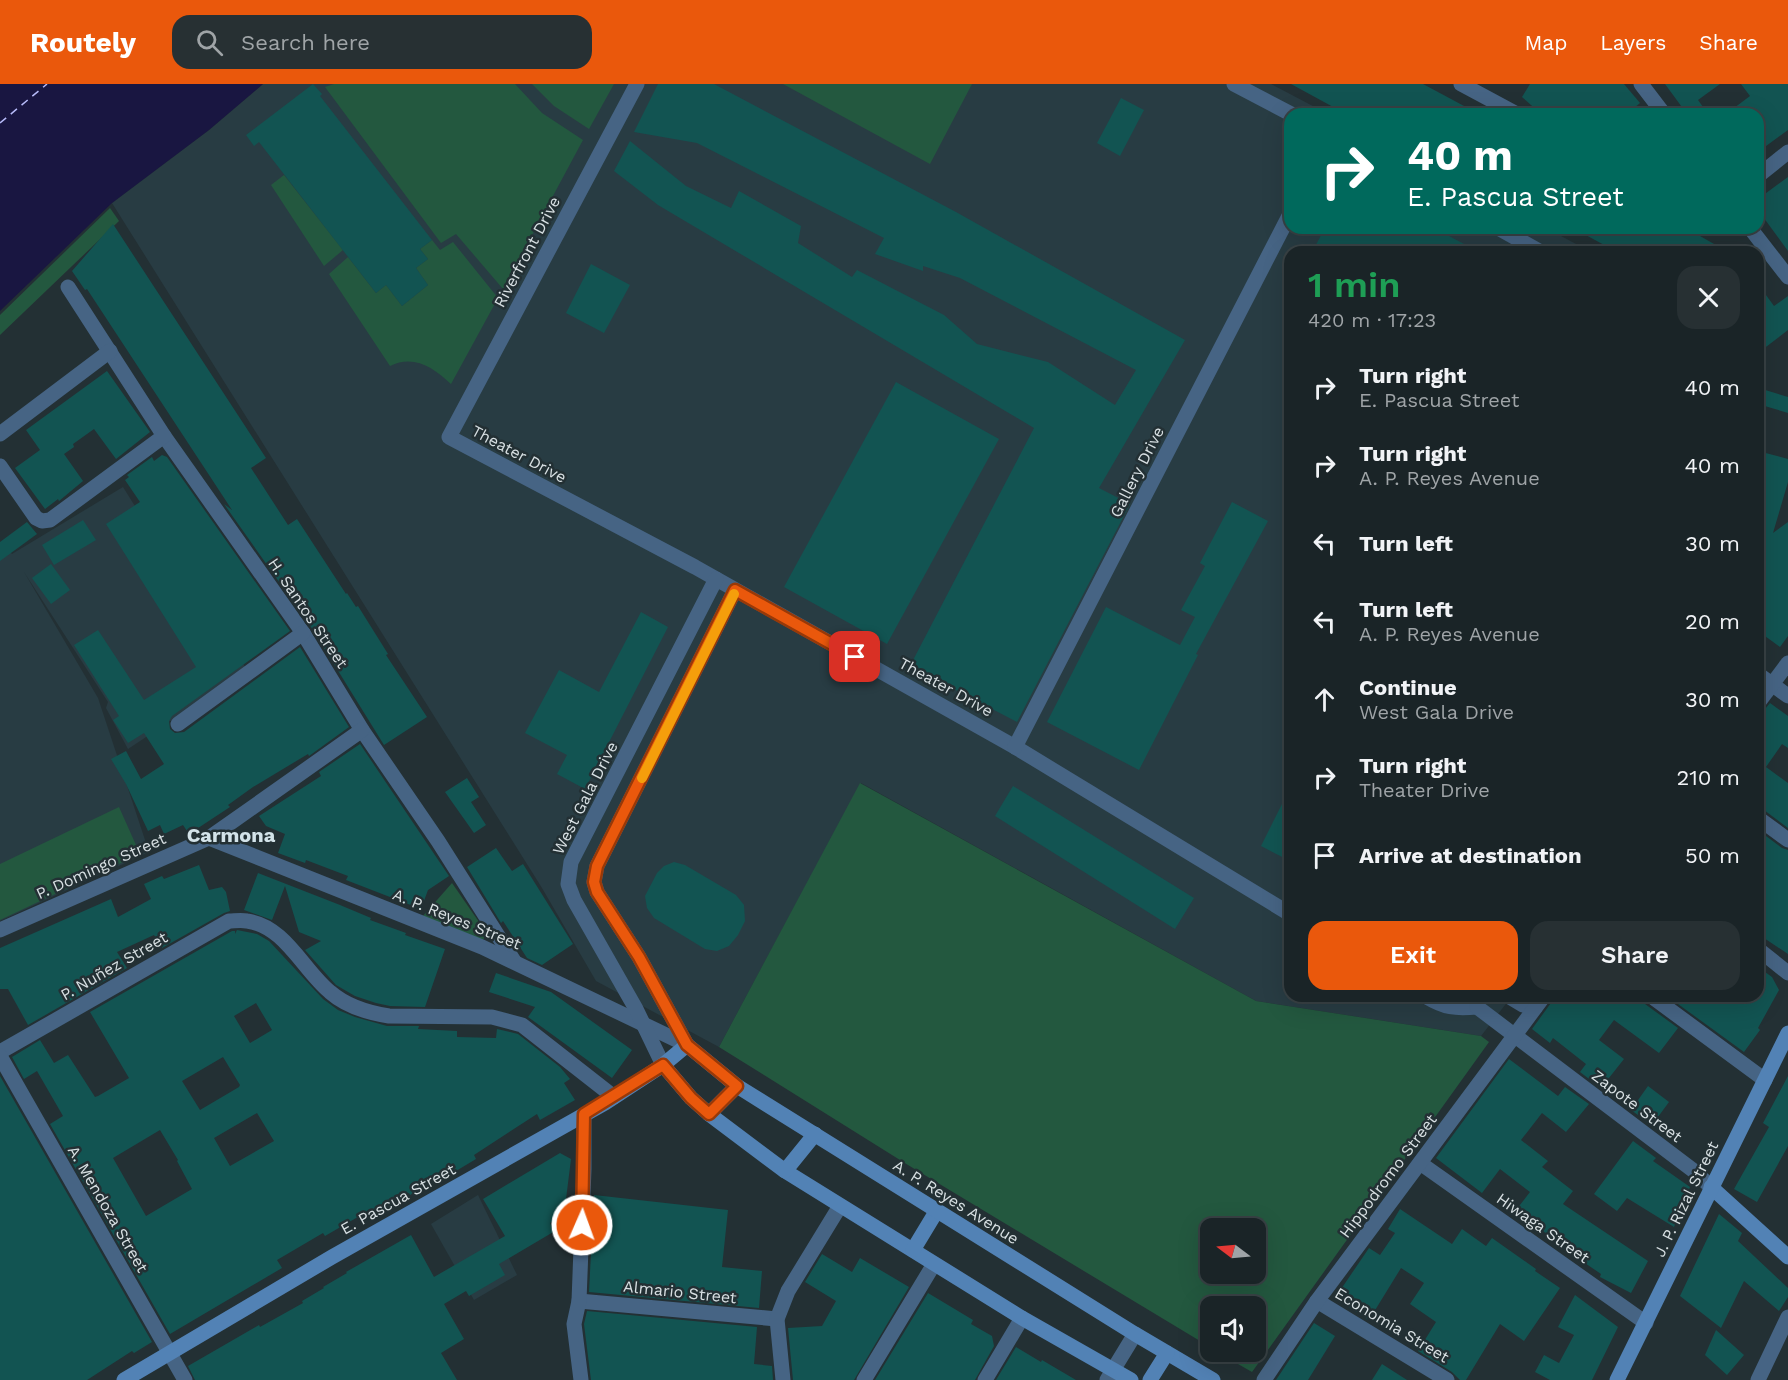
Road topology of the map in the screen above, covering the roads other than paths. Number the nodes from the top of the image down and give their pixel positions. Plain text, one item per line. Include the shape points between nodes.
1 (637, 84) edge
2 (1234, 84) edge
3 (1461, 84) edge
4 (1641, 84) edge
5 (1506, 108) edge
6 (1659, 108) edge
7 (1284, 110) edge
8 (1788, 152) edge
9 (1764, 171) edge
10 (1284, 226) edge
11 (1509, 234) edge
12 (1755, 234) edge
13 (1530, 246) edge
14 (1764, 246) edge
15 (1764, 246) edge
16 (1788, 277) edge
17 (68, 287) dead end
18 (110, 351) junction
19 (0, 434) edge
20 (164, 436) junction
21 (449, 437) joint
22 (0, 466) edge
23 (716, 579) junction
24 (735, 590) junction
25 (303, 633) junction
26 (1788, 663) edge
27 (1764, 678) edge
28 (1773, 684) junction
29 (1764, 695) edge
30 (1788, 696) edge
31 (646, 718) junction
32 (178, 724) dead end
33 (667, 729) junction
34 (362, 730) junction
35 (1015, 747) junction
36 (619, 770) junction
37 (640, 781) junction
38 (1764, 822) edge
39 (209, 838) junction
40 (1788, 840) edge
41 (1284, 910) edge
42 (0, 930) edge
43 (1764, 954) edge
44 (514, 962) junction
45 (1788, 973) edge
46 (1435, 1002) edge
47 (1481, 1002) edge
48 (1518, 1002) edge
49 (1539, 1002) edge
50 (1659, 1002) edge
51 (643, 1025) junction
52 (1788, 1033) edge
53 (1514, 1036) junction
54 (687, 1045) junction
55 (0, 1054) edge
56 (663, 1065) junction
57 (1765, 1080) junction
58 (737, 1086) junction
59 (610, 1100) junction
60 (584, 1114) junction
61 (709, 1114) junction
62 (815, 1134) junction
63 (1420, 1162) junction
64 (785, 1171) junction
65 (1711, 1187) junction
66 (840, 1206) junction
67 (936, 1212) junction
68 (913, 1250) junction
69 (1788, 1257) edge
70 (934, 1264) junction
71 (579, 1300) junction
72 (1317, 1301) junction
73 (1788, 1317) edge
74 (1022, 1318) junction
75 (777, 1319) junction
76 (1646, 1323) junction
77 (1135, 1334) junction
78 (1167, 1353) junction
79 (170, 1354) junction
80 (1110, 1375) edge
81 (124, 1380) edge
82 (185, 1380) edge
83 (581, 1380) edge
84 (783, 1380) edge
85 (864, 1380) edge
86 (985, 1380) edge
87 (1131, 1380) edge
88 (1150, 1380) edge
89 (1213, 1380) edge
90 (1264, 1380) edge
91 (1447, 1380) edge
92 (1617, 1380) edge
93 (1758, 1380) edge

1 - 21 street, Riverfront Drive
2 - 7 street
3 - 5 street
4 - 6 street
8 - 9 street
10 - 35 street, Gallery Drive
11 - 13 street
12 - 14 street
15 - 16 street
17 - 18 street, H. Santos Street
18 - 19 street
18 - 20 street, H. Santos Street
20 - 22 street via 50,520 36,518
20 - 25 street, H. Santos Street
21 - 23 street, Theater Drive
23 - 24 street, Theater Drive
23 - 31 street, West Gala Drive
24 - 33 street
24 - 35 street, Theater Drive
25 - 32 street
25 - 34 street, H. Santos Street
26 - 28 street
27 - 28 street
28 - 29 street
28 - 30 street
31 - 33 street
31 - 36 street, West Gala Drive
33 - 37 street
34 - 39 street, P. Domingo Street
34 - 44 street, H. Santos Street
35 - 41 street, Theater Drive
36 - 37 street
36 - 51 street, West Gala Drive via 571,862 568,884
37 - 54 street via 597,866 594,882
38 - 40 street
39 - 42 street, P. Domingo Street
39 - 44 street, A. P. Reyes Street
43 - 45 street
44 - 51 street, A. P. Reyes Street
46 - 47 street via 1454,1009
47 - 53 street, Zapote Street
48 - 49 street
49 - 53 street, Hippodromo Street
50 - 57 street
51 - 54 street, A. P. Reyes Street
51 - 56 street, West Gala Drive
52 - 57 street, J. P. Rizal Street
53 - 63 street, Hippodromo Street
53 - 65 street, Zapote Street
54 - 56 street, E. Pascua Street
54 - 58 street, A. P. Reyes Avenue
55 - 59 street, P. Nuñez Street via 229,921 248,921 280,937 330,992 351,1005 389,1016 492,1017 522,1025 573,1064
55 - 79 street, A. Mendoza Street
56 - 59 street, E. Pascua Street
56 - 61 street
57 - 65 street, J. P. Rizal Street
58 - 61 street
58 - 62 street, A. P. Reyes Avenue
59 - 60 street, E. Pascua Street
60 - 71 street
60 - 79 street, E. Pascua Street
61 - 64 street
62 - 64 street
62 - 67 street, A. P. Reyes Avenue
63 - 72 street, Hippodromo Street
63 - 76 street, Hiwaga Street
64 - 66 street
65 - 69 street, Zapote Street
65 - 76 street, J. P. Rizal Street
66 - 68 street
66 - 75 street via 788,1291
67 - 68 street
67 - 77 street, A. P. Reyes Avenue
68 - 70 street
70 - 74 street
70 - 85 street
71 - 75 street, Almario Street
71 - 83 street via 574,1324
72 - 90 street, Hippodromo Street
72 - 91 street, Economia Street
73 - 93 street
74 - 80 street
74 - 86 street
75 - 84 street
76 - 92 street, J. P. Rizal Street
77 - 78 street, A. P. Reyes Avenue
77 - 80 street
78 - 88 street
78 - 89 street, A. P. Reyes Avenue
79 - 81 street, E. Pascua Street
79 - 82 street, A. Mendoza Street
80 - 87 street

